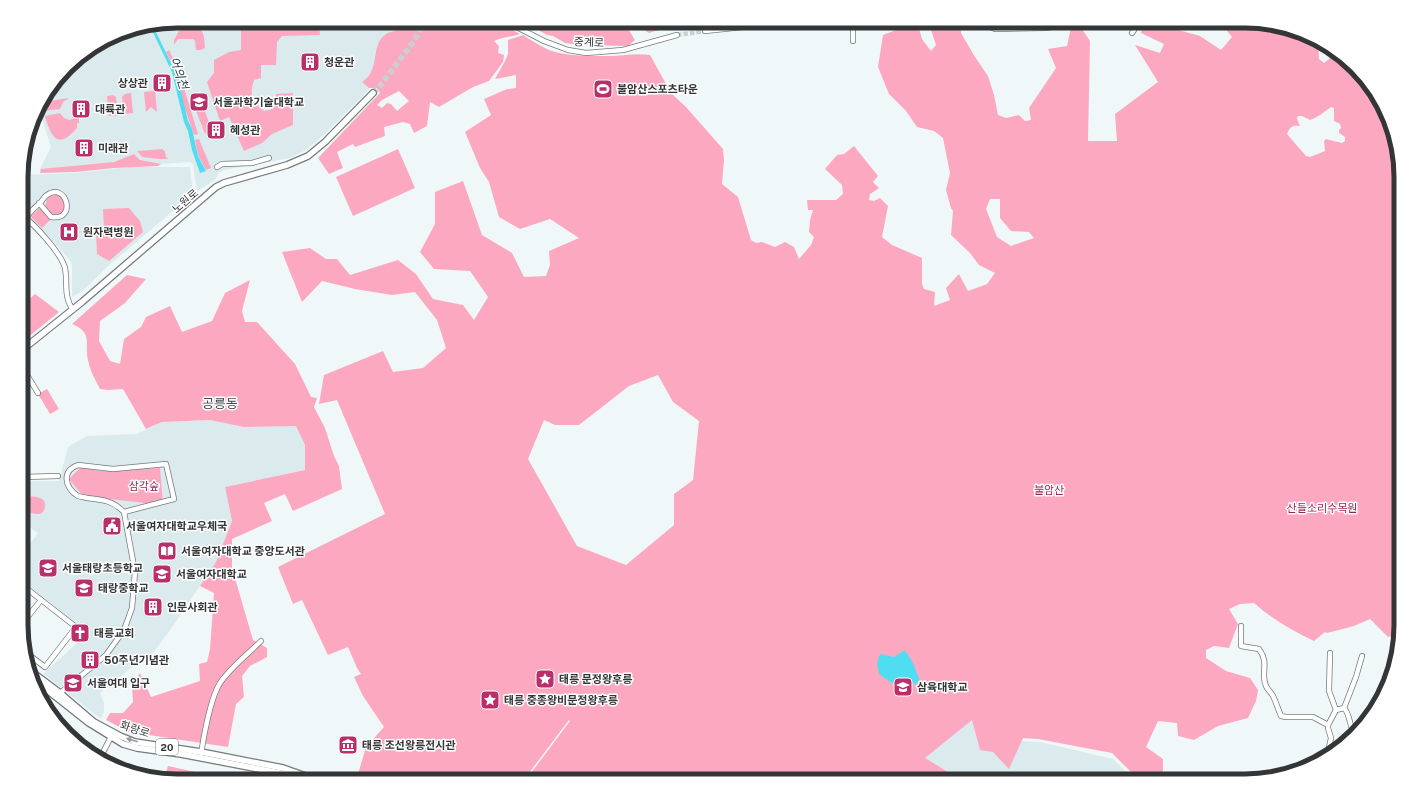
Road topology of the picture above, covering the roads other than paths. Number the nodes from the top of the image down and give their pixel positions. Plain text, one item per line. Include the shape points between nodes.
1 (733, 28) edge
2 (853, 28) edge
3 (991, 28) edge
4 (1045, 28) edge
5 (1135, 28) edge
6 (523, 29) edge
7 (705, 31) tunnel mouth
8 (1132, 33) dead end
9 (677, 36) tunnel mouth
10 (853, 41) dead end
11 (373, 93) tunnel mouth
12 (269, 158) dead end
13 (217, 167) dead end
14 (39, 203) junction
15 (28, 213) edge
16 (28, 220) edge
17 (73, 310) junction
18 (28, 345) edge
19 (28, 376) edge
20 (38, 392) dead end
21 (58, 476) dead end
22 (28, 477) edge
23 (124, 512) junction
24 (28, 590) edge
25 (41, 600) junction
26 (28, 616) edge
27 (1241, 626) dead end
28 (261, 641) dead end
29 (1330, 653) dead end
30 (1362, 656) dead end
31 (32, 657) edge
32 (37, 677) edge
33 (40, 683) edge
34 (58, 695) junction
35 (1344, 708) junction
36 (1336, 710) junction
37 (1328, 725) junction
38 (1352, 728) edge
39 (112, 735) junction
40 (1329, 748) edge
41 (102, 754) edge
42 (201, 755) junction
43 (285, 774) edge
44 (300, 774) edge

1 - 7 street
2 - 10 street
3 - 4 street
5 - 8 street
6 - 9 street, 중계로 via 556,46 586,53 623,50
11 - 17 main road, 노원로 via 308,156 216,187
12 - 13 street via 252,163 222,164
14 - 14 street via 50,217 58,217 65,212 67,204 64,197 56,192 46,195
14 - 15 street
16 - 17 street via 59,254 65,270 67,301
17 - 18 main road, 노원로
19 - 20 street
21 - 22 street
23 - 23 street via 174,499 166,464 113,469 78,465 69,471 66,478 69,486 79,496 108,501
23 - 34 street via 135,572 132,608 124,630 106,655
24 - 25 street
25 - 26 street
25 - 31 street via 76,627 45,667
27 - 37 street via 1241,646 1259,650 1263,655 1266,686 1273,695 1281,716 1313,717
28 - 42 street via 220,684 212,703
29 - 36 street via 1329,691
30 - 35 street
32 - 34 main road, 화랑로 / 20
33 - 34 main road, 화랑로 / 20
34 - 39 main road, 화랑로 / 20 via 89,723
35 - 36 street
35 - 38 street via 1348,711
36 - 37 street
37 - 40 street via 1331,738
39 - 41 street
39 - 42 main road, 화랑로 / 20 via 123,744 137,748
42 - 43 main road, 화랑로 / 20
42 - 44 main road, 화랑로 / 20 via 283,768

